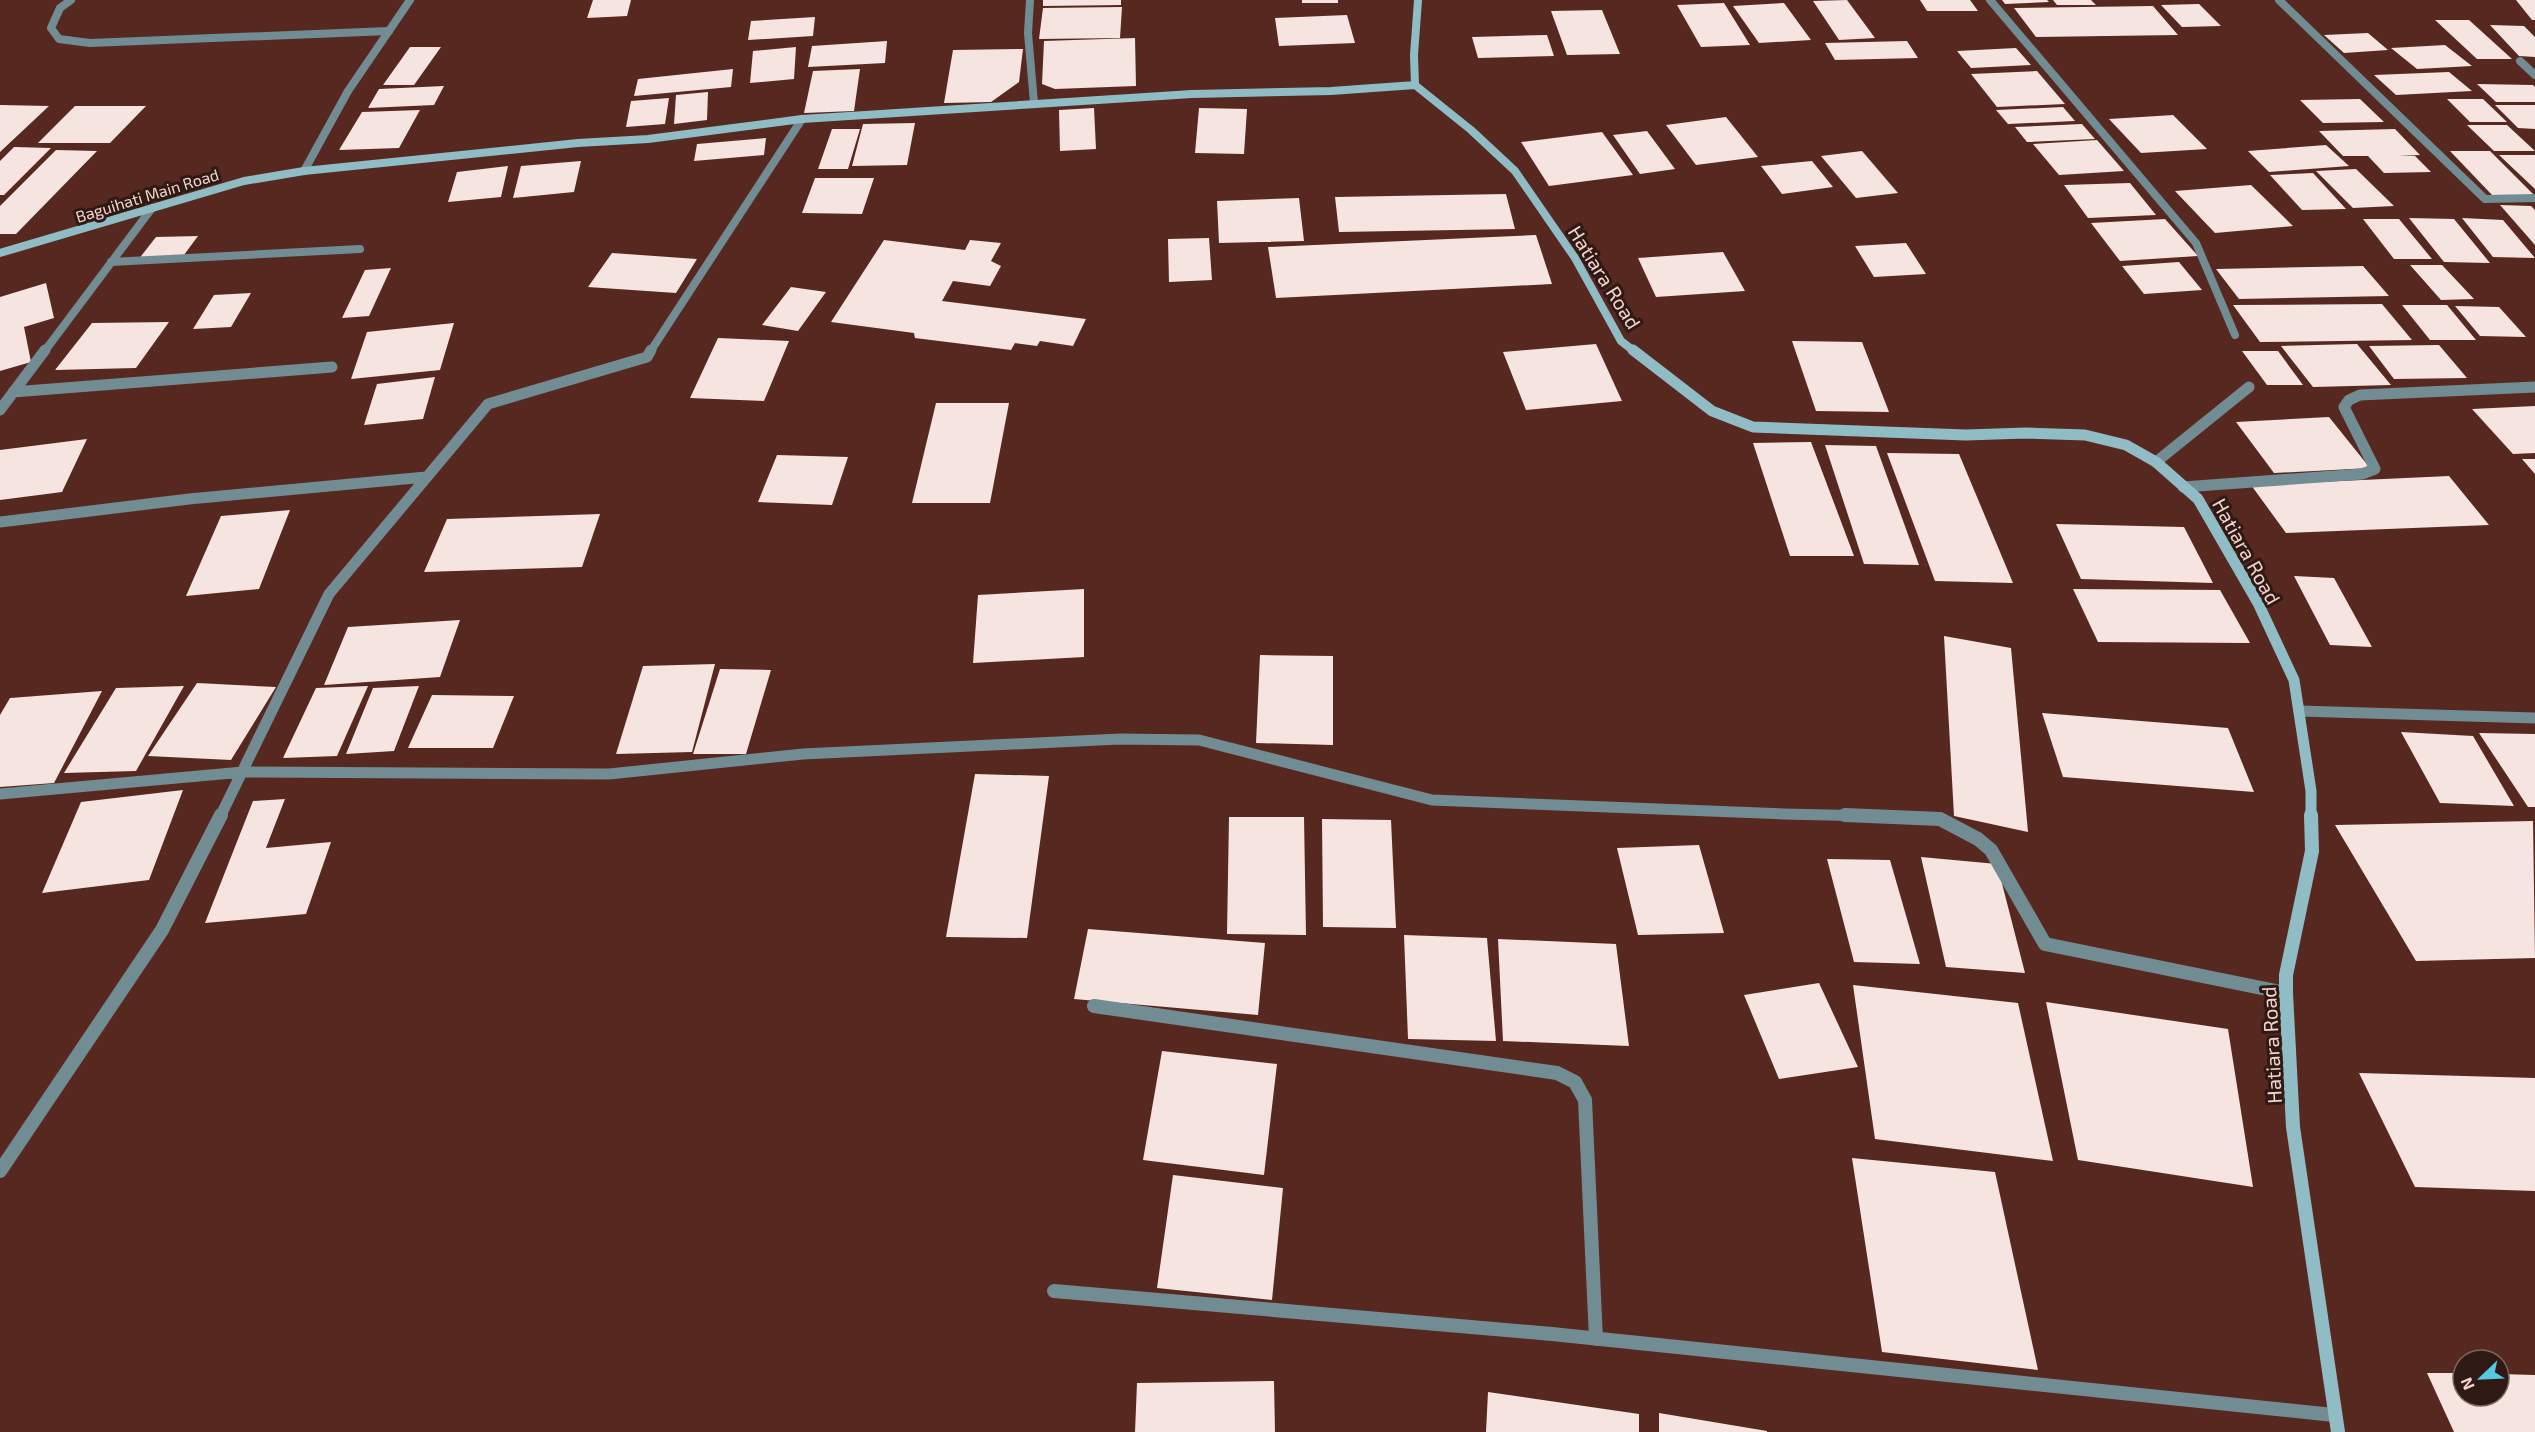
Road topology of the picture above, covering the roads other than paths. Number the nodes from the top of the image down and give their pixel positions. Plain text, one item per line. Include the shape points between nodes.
1 (70, 0) edge
2 (410, 0) edge
3 (1030, 0) edge
4 (1418, 0) edge
5 (1990, 0) edge
6 (2279, 0) edge
7 (389, 31) junction
8 (2520, 61) dead end
9 (2535, 75) edge
10 (1414, 85) junction
11 (1034, 104) junction
12 (802, 120) junction
13 (303, 171) junction
14 (2535, 198) edge
15 (152, 208) junction
16 (360, 249) dead end
17 (0, 254) edge
18 (111, 262) junction
19 (2235, 335) dead end
20 (332, 367) dead end
21 (2249, 387) dead end
22 (2535, 387) edge
23 (13, 392) junction
24 (0, 410) edge
25 (2156, 462) junction
26 (426, 477) junction
27 (2183, 487) junction
28 (0, 522) edge
29 (2299, 711) junction
30 (2535, 718) edge
31 (243, 772) junction
32 (0, 794) edge
33 (2286, 993) junction
34 (1094, 1006) dead end
35 (0, 1171) edge
36 (1054, 1292) dead end
37 (1596, 1339) junction
38 (2334, 1415) junction
39 (2338, 1432) edge

1 - 7 street via 60,8 51,28 59,39 90,43
2 - 7 street
3 - 11 street via 1028,33
4 - 10 street
5 - 19 street via 2196,243
6 - 14 street via 2485,199
7 - 13 street via 348,91
8 - 9 street
10 - 11 street, Baguihati Main Road
10 - 25 street, Hatiara Road via 1515,171 1575,258 1621,341 1712,411 1752,427 2085,435 2126,445
11 - 12 street, Baguihati Main Road
12 - 13 street, Baguihati Main Road via 648,139
12 - 26 street via 647,357 488,404
13 - 15 street, Baguihati Main Road via 244,181
15 - 17 street, Baguihati Main Road
15 - 18 street
16 - 18 street
18 - 23 street
20 - 23 street
21 - 25 street
22 - 27 street via 2360,395 2344,407 2375,469 2362,474
23 - 24 street
25 - 27 street, Hatiara Road
26 - 28 street via 189,499
26 - 31 street via 329,594
27 - 29 street, Hatiara Road via 2198,499 2258,603 2294,680
29 - 30 street
29 - 33 street, Hatiara Road via 2311,791 2312,851 2286,975
31 - 32 street
31 - 33 street via 609,774 804,754 1120,739 1199,740 1432,800 1927,817 1940,819 1991,850 2045,944
31 - 35 street via 162,930
33 - 38 street, Hatiara Road via 2293,1127
34 - 37 street via 1557,1073 1575,1082 1585,1100
36 - 37 street
37 - 38 street
38 - 39 street, Hatiara Road

